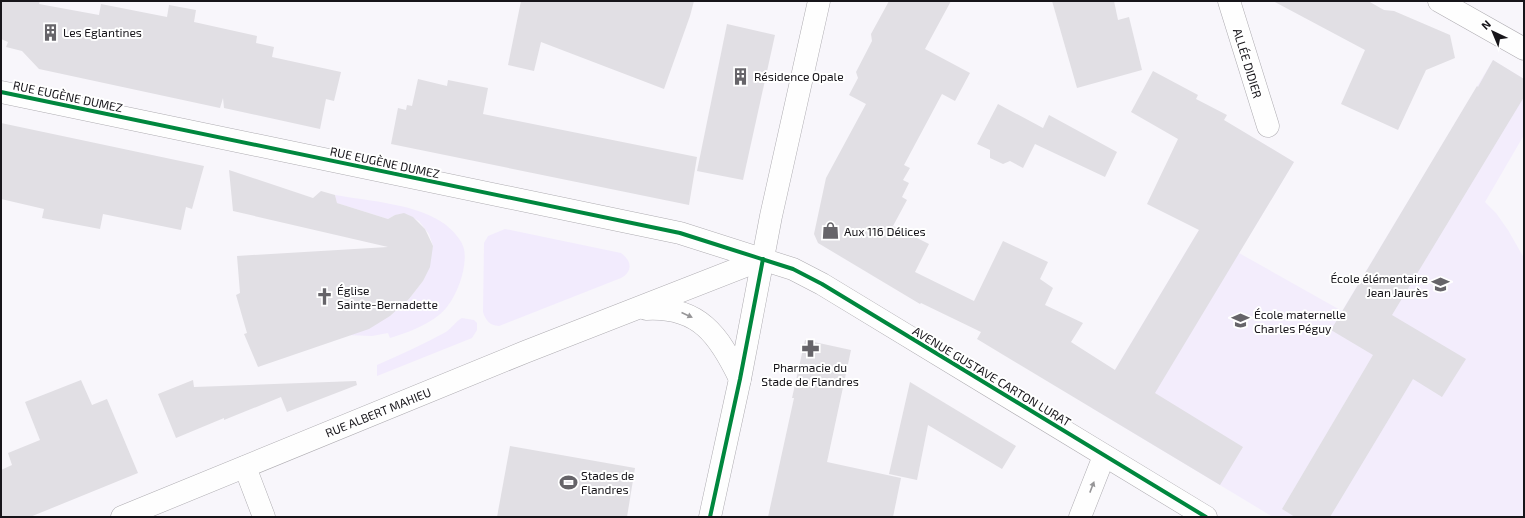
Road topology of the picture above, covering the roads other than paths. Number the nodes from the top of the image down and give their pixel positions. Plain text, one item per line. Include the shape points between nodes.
1 (819, 1) edge
2 (1229, 1) edge
3 (1438, 1) edge
4 (1524, 49) edge
5 (1, 92) edge
6 (1268, 126) dead end
7 (763, 259) junction
8 (635, 309) junction
9 (740, 379) junction
10 (1104, 456) junction
11 (245, 467) junction
12 (122, 517) edge
13 (264, 517) edge
14 (710, 517) edge
15 (1080, 517) edge
16 (1206, 517) edge

1 - 7 street
2 - 6 street, ALLÉE DIDIER
3 - 4 street
5 - 7 street, RUE EUGÈNE DUMEZ via 680,233
7 - 8 street, RUE ALBERT MAHIEU
7 - 9 street
7 - 10 street, AVENUE GUSTAVE CARTON LURAT via 793,269 822,284
8 -> 9 street, RUE ALBERT MAHIEU via 676,310 699,321 726,351
8 - 11 street, RUE ALBERT MAHIEU
9 - 14 street
15 -> 10 street
10 - 16 street, AVENUE GUSTAVE CARTON LURAT
11 - 12 street, RUE ALBERT MAHIEU
11 - 13 street

